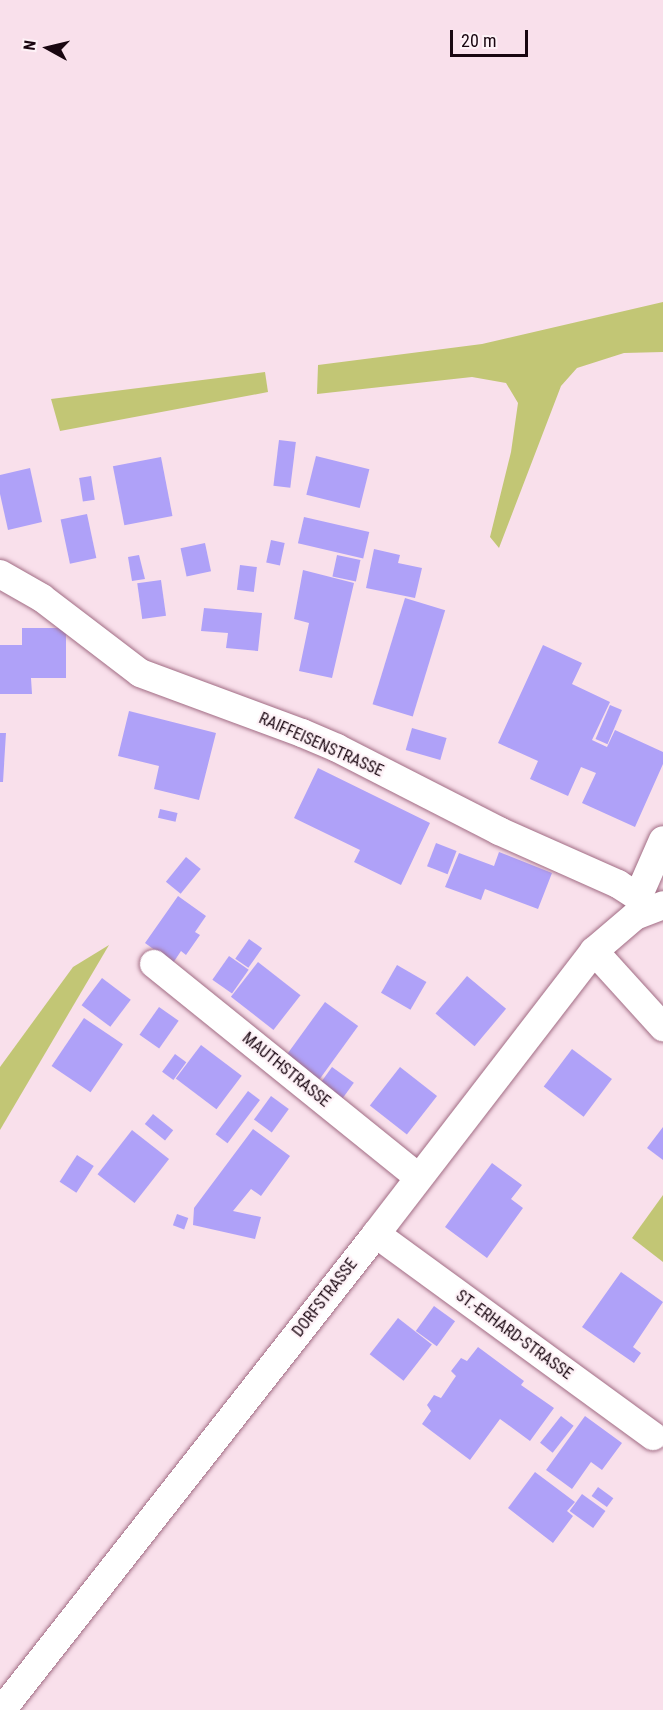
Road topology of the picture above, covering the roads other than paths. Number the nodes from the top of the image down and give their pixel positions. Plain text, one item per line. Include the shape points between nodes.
1 (0, 574) edge
2 (27, 588) junction
3 (0, 599) edge
4 (663, 840) edge
5 (649, 904) edge
6 (594, 951) junction
7 (153, 964) dead end
8 (663, 1027) edge
9 (418, 1177) junction
10 (376, 1234) junction
11 (653, 1436) dead end
12 (2, 1710) edge

1 - 2 street, RAIFFEISENSTRASSE
2 - 3 street
2 - 5 street, RAIFFEISENSTRASSE via 140,673 337,748 499,831 618,884
4 - 5 street
5 - 6 street, DORFSTRASSE
6 - 8 street
6 - 9 street, DORFSTRASSE
7 - 9 street, MAUTHSTRASSE
9 - 10 street, DORFSTRASSE
10 - 11 street, ST.-ERHARD-STRASSE
10 - 12 street, DORFSTRASSE

